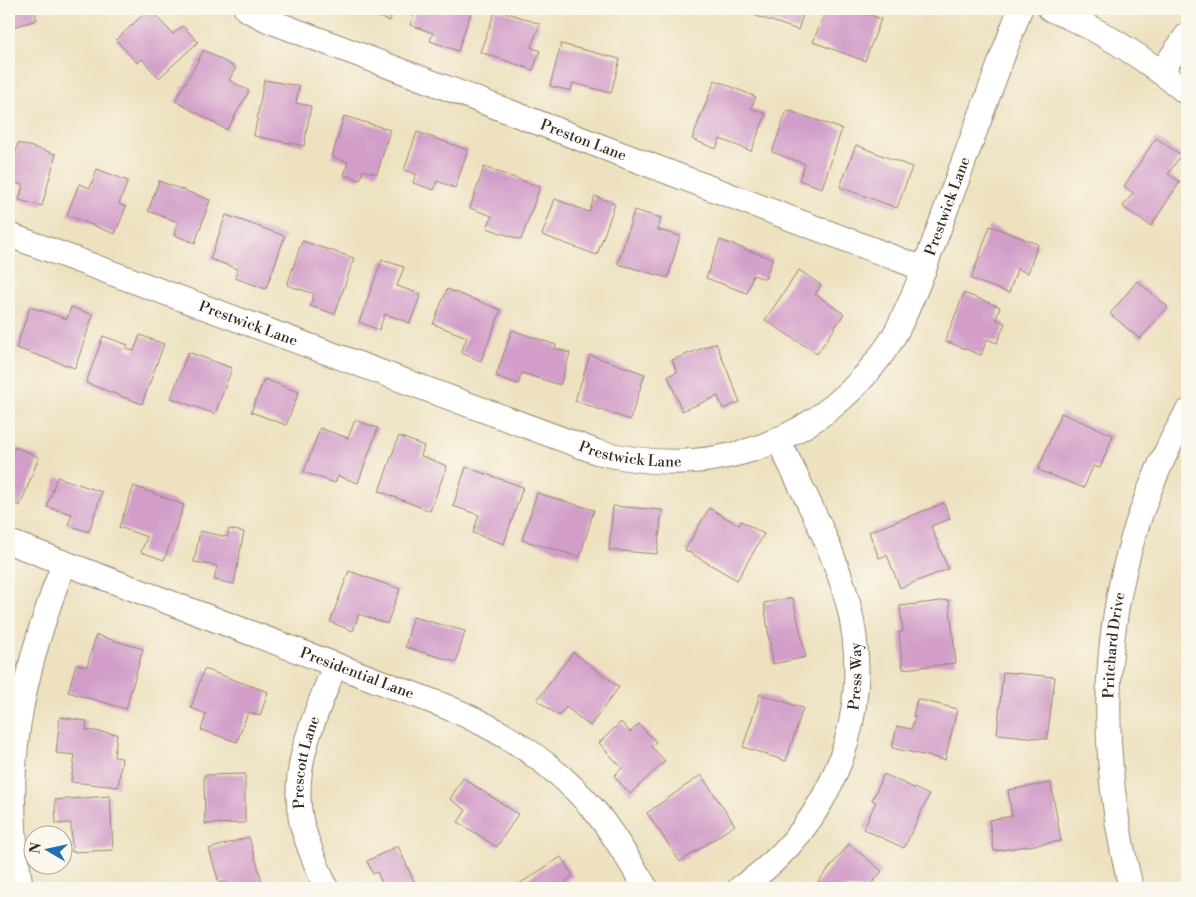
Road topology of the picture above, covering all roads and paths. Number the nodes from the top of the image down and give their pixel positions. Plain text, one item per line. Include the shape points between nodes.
1 (246, 9) edge
2 (1020, 9) edge
3 (1050, 9) edge
4 (1187, 35) edge
5 (1161, 72) junction
6 (1187, 94) edge
7 (9, 235) edge
8 (924, 269) junction
9 (1187, 412) edge
10 (778, 439) junction
11 (9, 542) edge
12 (64, 564) junction
13 (335, 665) junction
14 (21, 888) edge
15 (326, 888) edge
16 (646, 888) edge
17 (740, 888) edge
18 (1131, 888) edge

1 - 8 street, Preston Lane via 279,25
2 - 8 street, Prestwick Lane
3 - 5 street via 1088,26
4 - 5 street
5 - 6 street
7 - 10 street, Prestwick Lane via 597,452 634,461 686,462 740,454
8 - 10 street, Prestwick Lane via 901,322 869,371 826,411
9 - 18 street, Pritchard Drive via 1157,473 1137,526 1122,583 1109,663 1107,710 1112,789
10 - 17 street, Press Way via 829,550 848,601 856,650 854,700 851,724 837,772 816,812 788,850
11 - 12 street, Presidential Lane
12 - 13 street, Presidential Lane
12 - 14 street via 37,636 16,718 10,806
13 - 15 street, Prescott Lane via 304,748 298,782 301,821
13 - 16 street, Presidential Lane via 467,715 533,753 596,812

